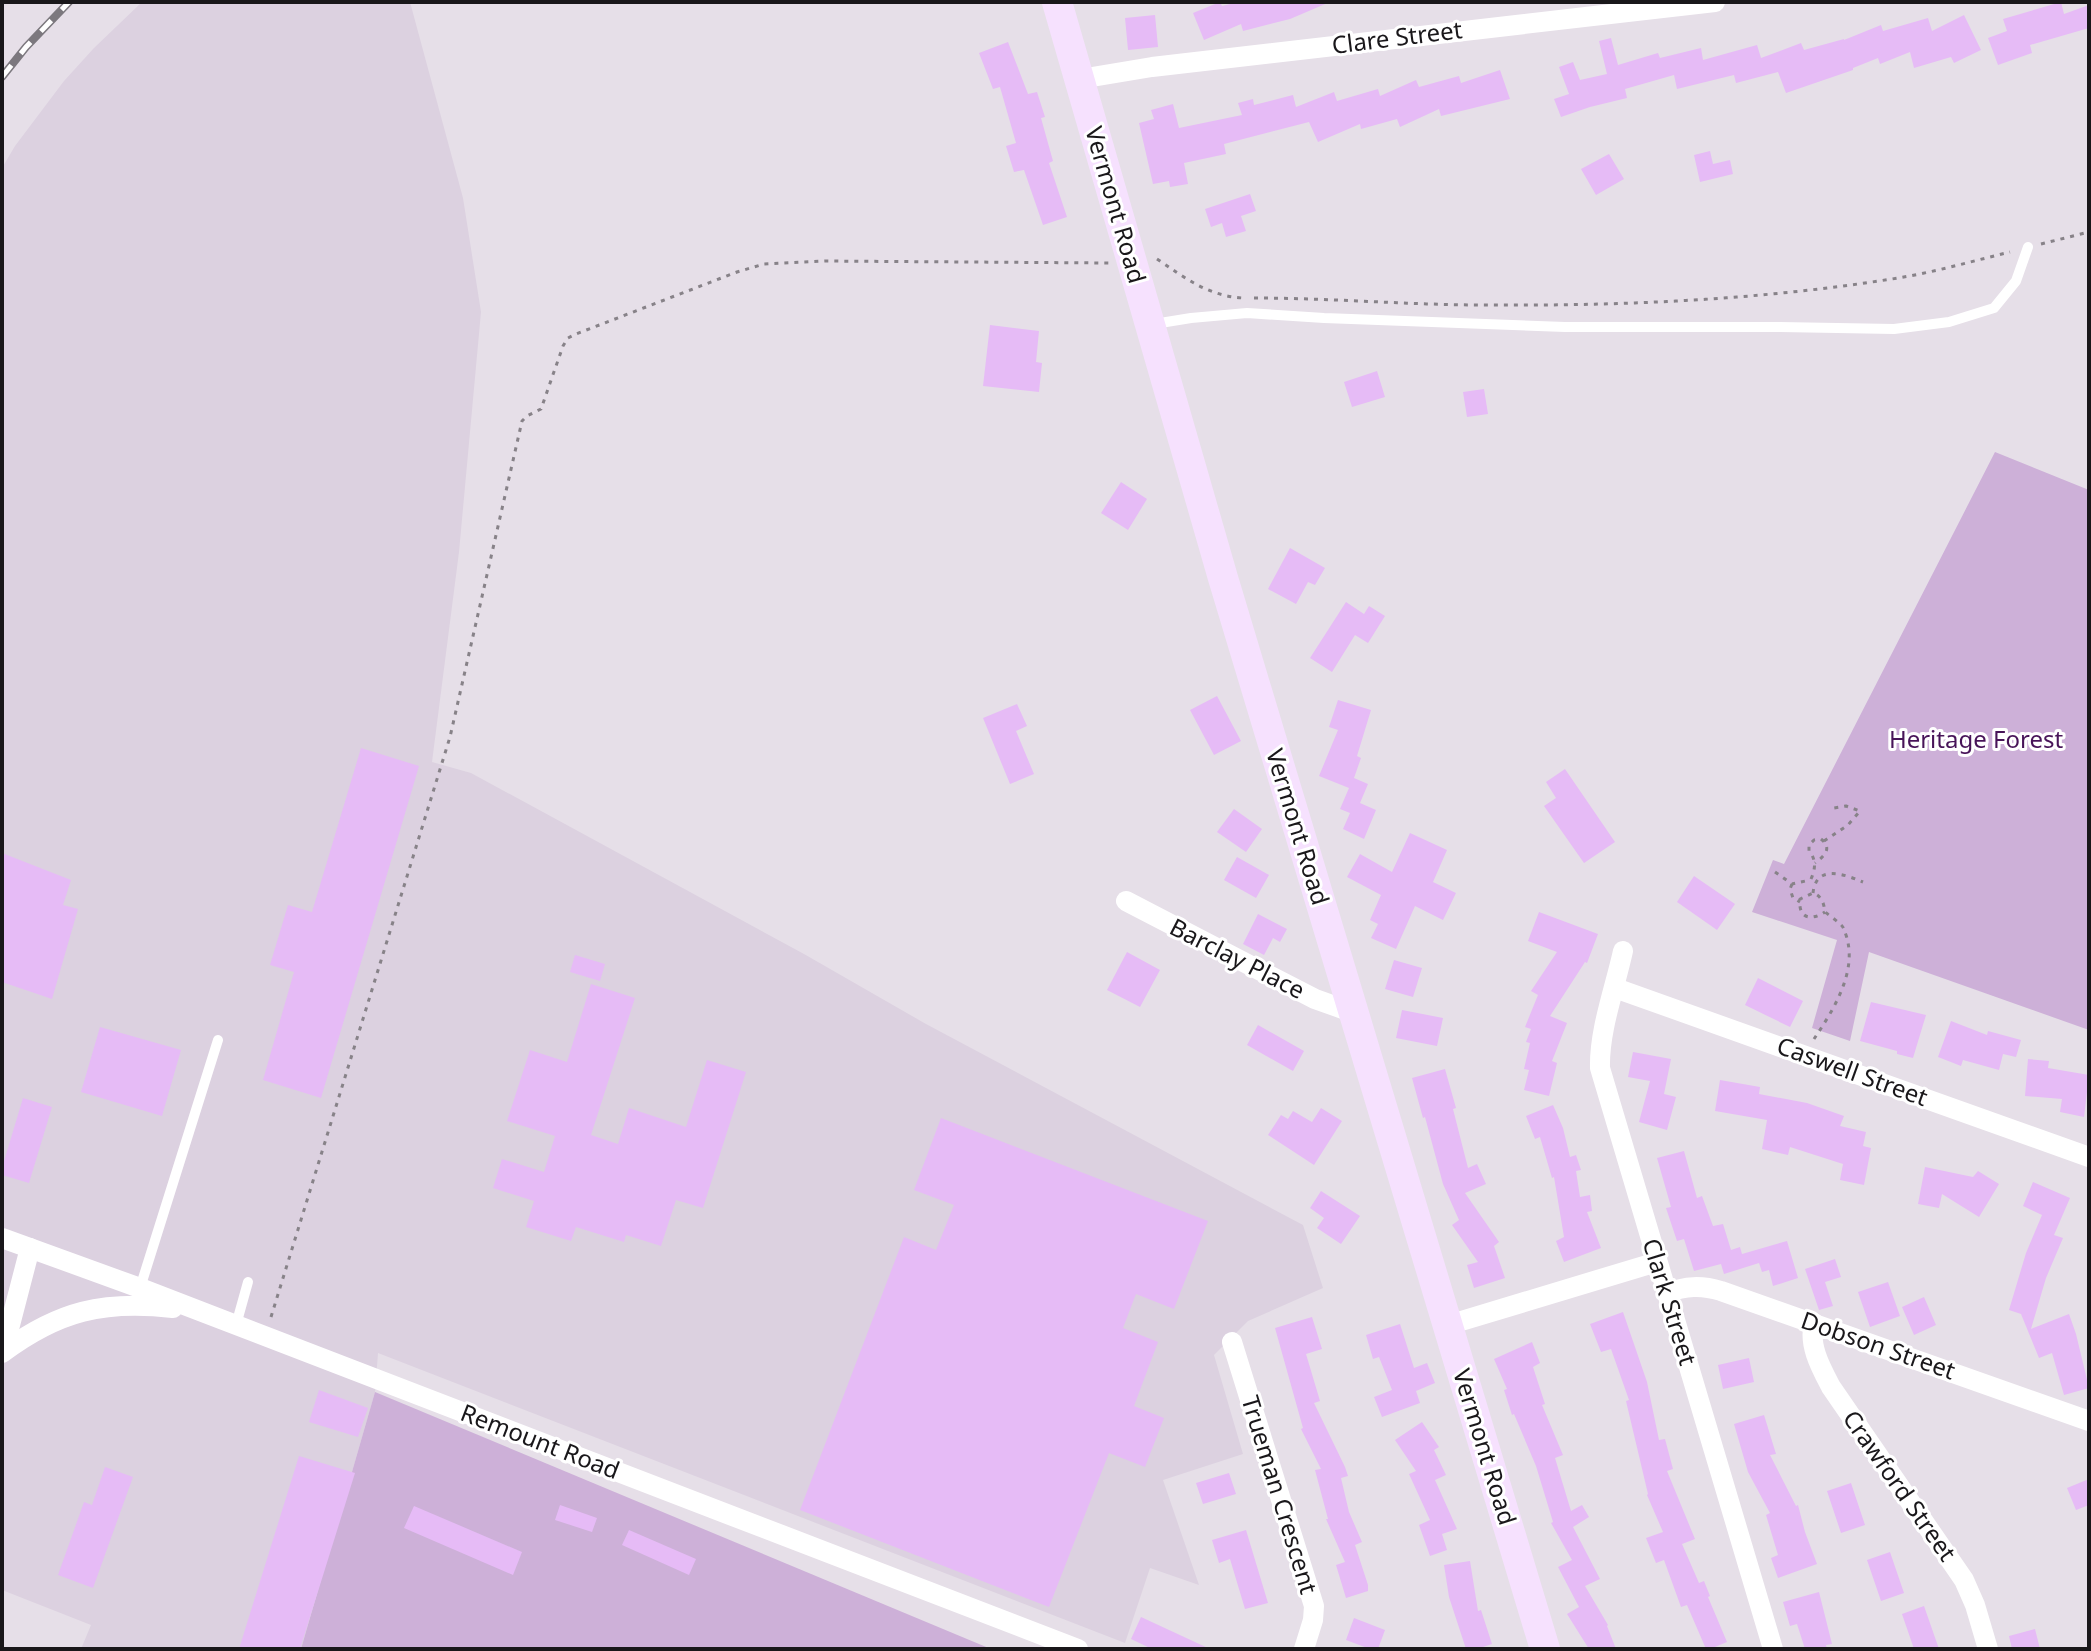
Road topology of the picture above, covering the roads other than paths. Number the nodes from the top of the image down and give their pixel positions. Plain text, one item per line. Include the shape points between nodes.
1 (1057, 2) edge
2 (1715, 2) edge
3 (1080, 79) junction
4 (2028, 247) road end
5 (1151, 325) junction
6 (1126, 901) dead end
7 (1623, 951) dead end
8 (1615, 988) junction
9 (1352, 1008) junction
10 (218, 1040) dead end
11 (2089, 1157) edge
12 (2, 1239) edge
13 (30, 1248) junction
14 (1657, 1262) junction
15 (248, 1282) dead end
16 (140, 1288) junction
17 (1666, 1293) junction
18 (197, 1310) junction
19 (1814, 1323) junction
20 (236, 1325) junction
21 (1448, 1325) junction
22 (1232, 1342) dead end
23 (3, 1347) edge
24 (2089, 1421) edge
25 (1078, 1649) edge
26 (1304, 1649) edge
27 (1545, 1649) edge
28 (1773, 1649) edge
29 (1988, 1649) edge

1 - 3 street, Vermont Road
2 - 3 street, Clare Street
3 - 5 street, Vermont Road
4 - 5 lane via 2016,281 1994,308 1949,322 1894,329 1565,327 1247,313
5 - 9 street, Vermont Road
6 - 9 street, Barclay Place via 1315,999
7 - 8 street, Clark Street
8 - 11 street, Caswell Street
8 - 14 street, Clark Street via 1600,1068
9 - 21 street, Vermont Road
10 - 16 lane
12 - 13 street, Remount Road
13 - 16 street, Remount Road
13 - 23 street
14 - 17 street, Clark Street
14 - 21 street
15 - 20 lane
16 - 18 street, Remount Road
17 - 19 street, Dobson Street via 1707,1287
17 - 28 street, Clark Street
18 - 20 street, Remount Road
18 - 23 street via 138,1304 86,1309
19 - 24 street, Dobson Street
19 - 29 street, Crawford Street via 1811,1334 1823,1373 1964,1580
20 - 25 street, Remount Road
21 - 27 street, Vermont Road
22 - 26 street, Trueman Crescent via 1314,1606

